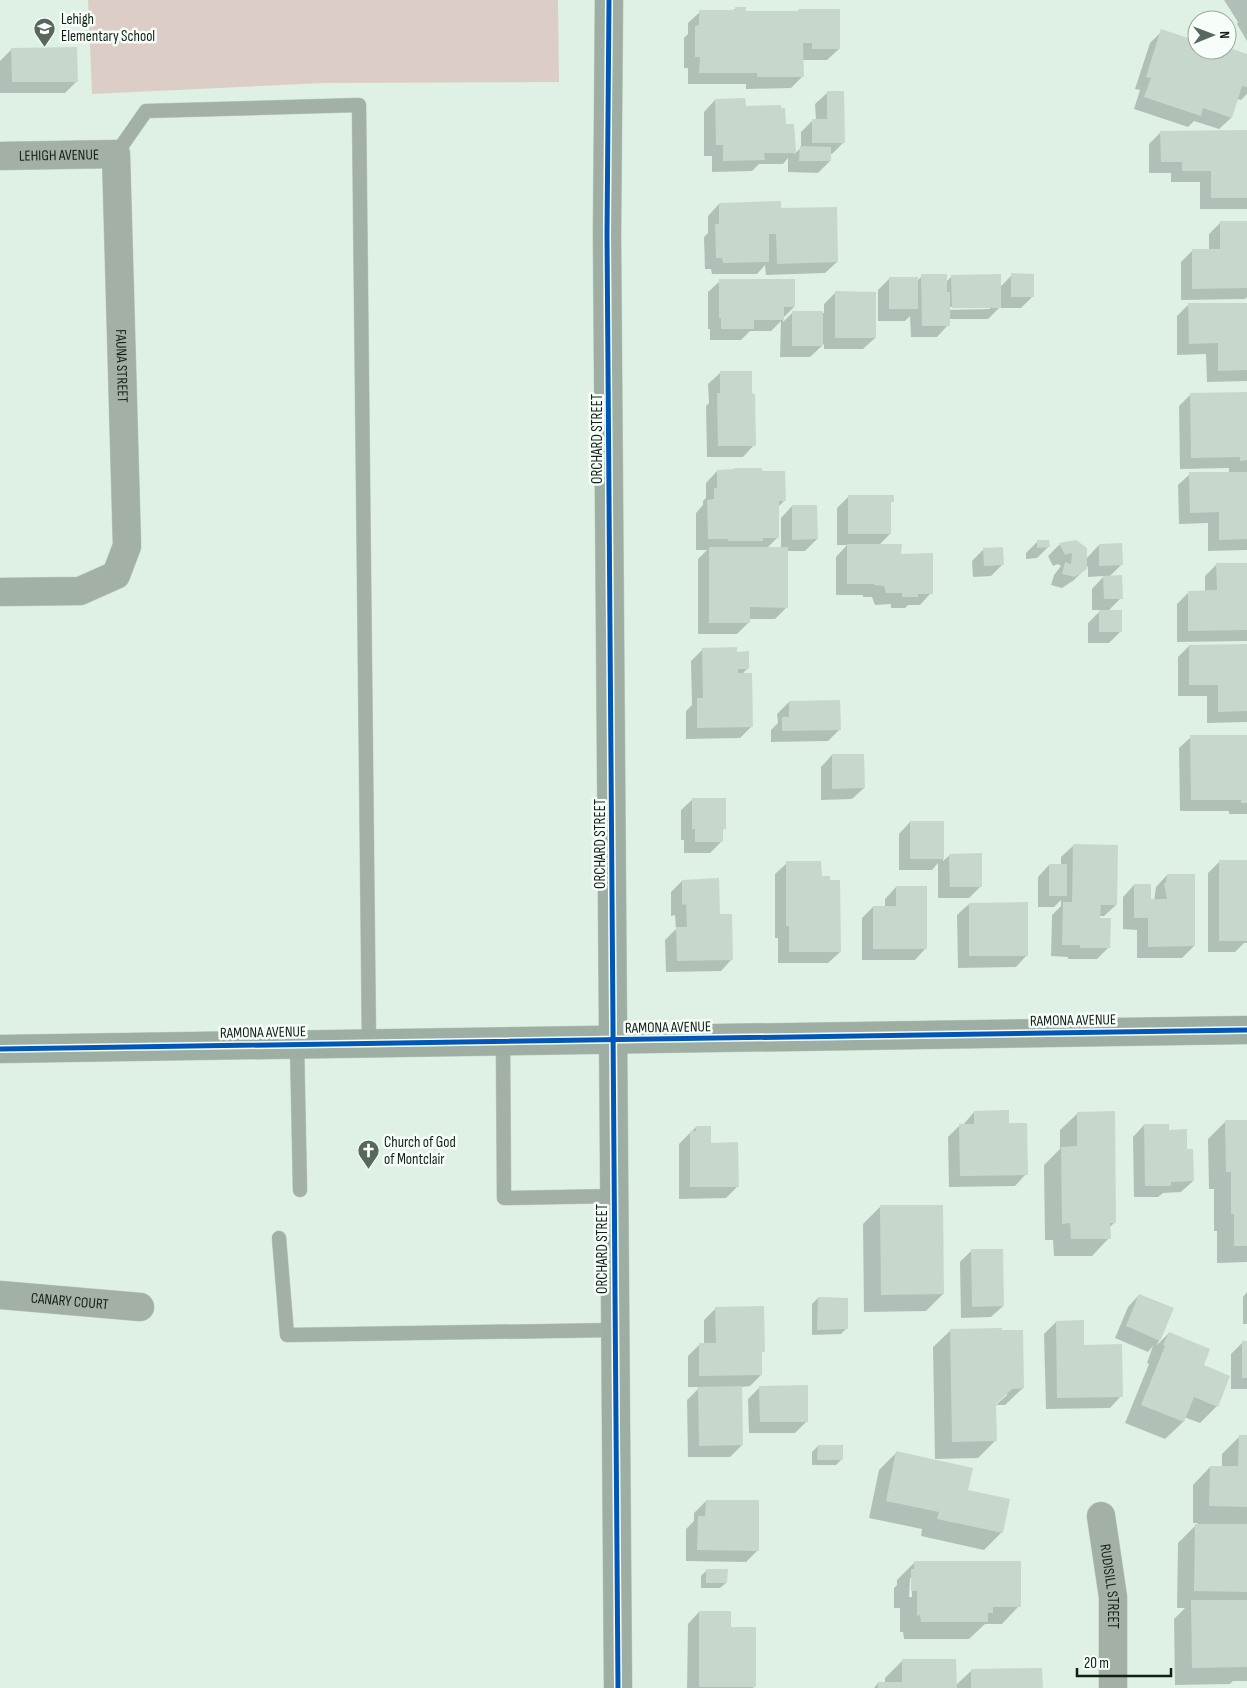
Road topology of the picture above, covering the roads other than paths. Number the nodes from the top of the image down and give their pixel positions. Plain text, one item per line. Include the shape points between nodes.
1 (609, 0) edge
2 (116, 154) junction
3 (0, 156) edge
4 (0, 592) edge
5 (1247, 1030) edge
6 (614, 1040) junction
7 (502, 1042) junction
8 (297, 1044) junction
9 (370, 1044) junction
10 (0, 1049) edge
11 (300, 1190) dead end
12 (614, 1196) junction
13 (279, 1238) dead end
14 (0, 1295) edge
15 (140, 1307) dead end
16 (615, 1330) junction
17 (1101, 1516) dead end
18 (618, 1688) edge
19 (1113, 1688) edge

1 - 6 street, ORCHARD STREET
2 - 3 street, LEHIGH AVENUE
2 - 4 street, FAUNA STREET via 127,546 116,575 80,591
2 - 9 lane via 146,110 359,105
5 - 6 street, RAMONA AVENUE
6 - 7 street, RAMONA AVENUE
6 - 12 street, ORCHARD STREET
7 - 9 street, RAMONA AVENUE
7 - 12 lane via 504,1198
8 - 9 street, RAMONA AVENUE
8 - 10 street, RAMONA AVENUE
8 - 11 lane
12 - 16 street, ORCHARD STREET
13 - 16 lane via 287,1335
14 - 15 street, CANARY COURT
16 - 18 street, ORCHARD STREET
17 - 19 street, RUDISILL STREET via 1113,1597

